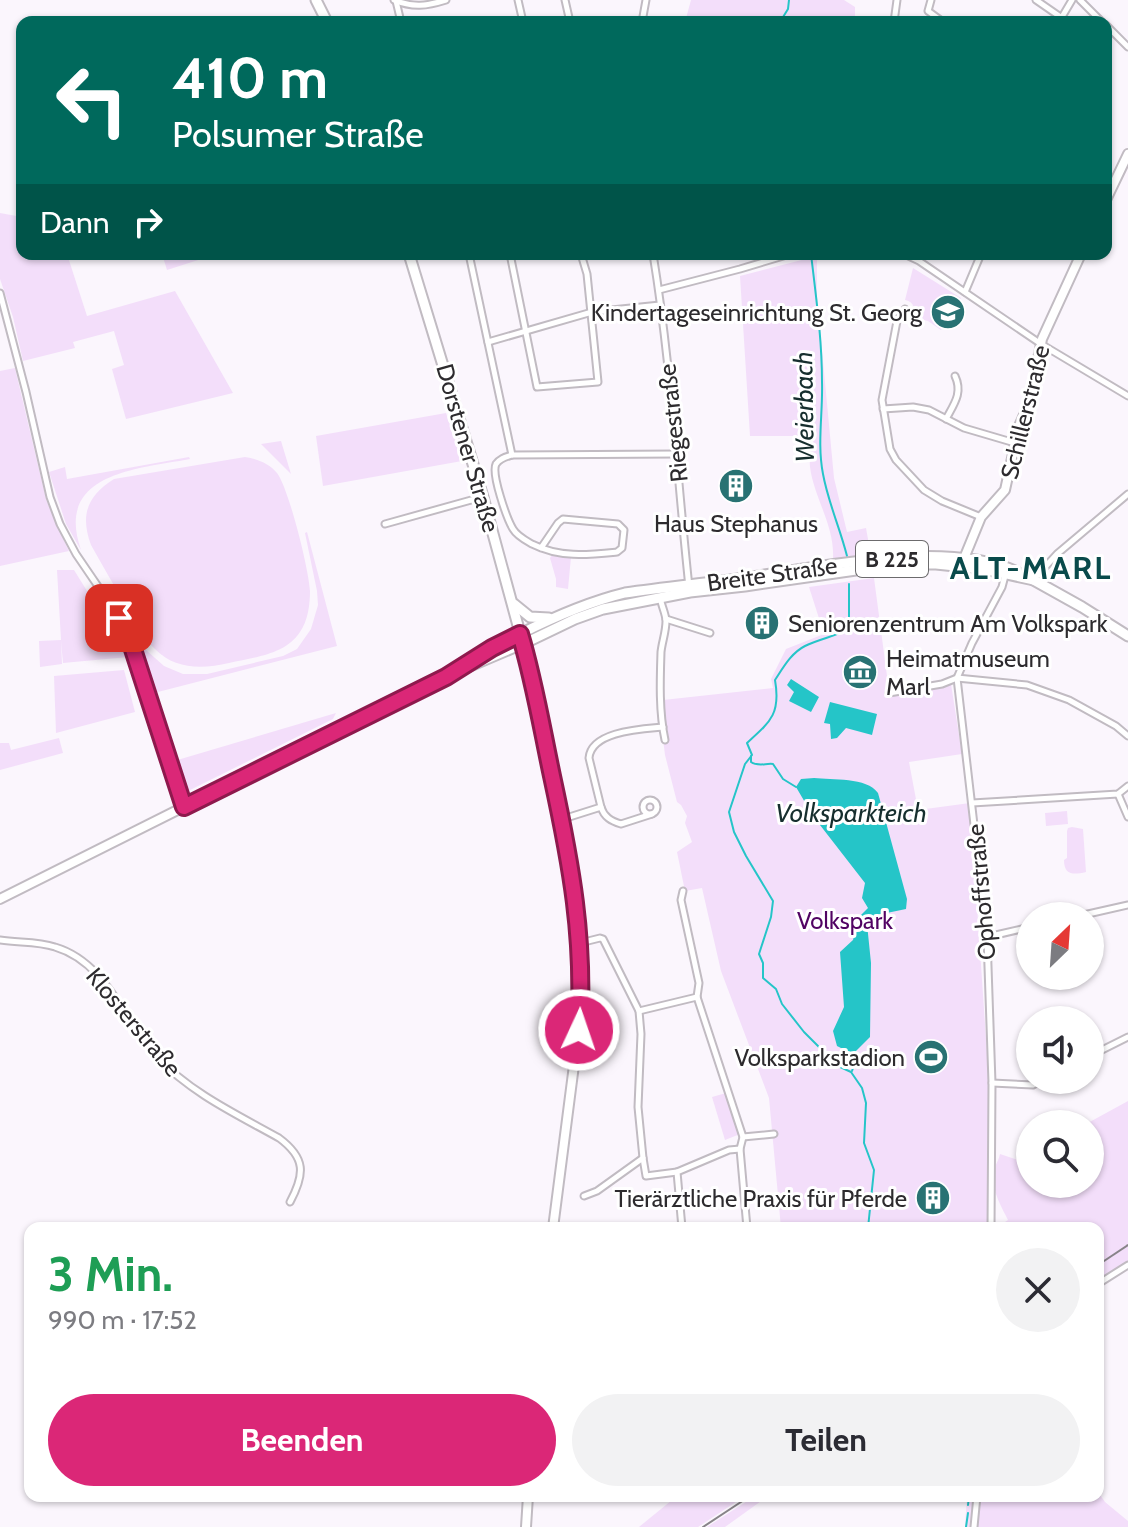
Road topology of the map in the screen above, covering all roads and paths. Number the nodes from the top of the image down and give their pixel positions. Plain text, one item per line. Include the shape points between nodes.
1 (395, 0) edge
2 (446, 0) edge
3 (1036, 0) edge
4 (1080, 0) edge
5 (1055, 16) edge
6 (1096, 16) edge
7 (1112, 32) edge
8 (1128, 47) edge
9 (1128, 154) edge
10 (1112, 187) edge
11 (411, 260) edge
12 (470, 260) edge
13 (511, 260) edge
14 (583, 260) edge
15 (654, 260) edge
16 (770, 260) edge
17 (978, 260) edge
18 (1078, 260) edge
19 (919, 261) edge
20 (659, 290) junction
21 (965, 292) junction
22 (0, 293) edge
23 (660, 305) junction
24 (905, 309) dead end
25 (592, 312) junction
26 (526, 330) junction
27 (488, 342) junction
28 (1041, 344) junction
29 (955, 376) dead end
30 (1128, 396) edge
31 (883, 409) junction
32 (946, 419) junction
33 (1015, 443) junction
34 (677, 454) junction
35 (512, 455) junction
36 (1128, 494) edge
37 (483, 497) junction
38 (981, 517) junction
39 (385, 524) dead end
40 (541, 548) junction
41 (963, 562) junction
42 (1006, 571) junction
43 (1034, 580) junction
44 (690, 588) junction
45 (660, 593) junction
46 (514, 604) junction
47 (552, 618) junction
48 (666, 619) junction
49 (710, 633) dead end
50 (1128, 636) edge
51 (522, 639) junction
52 (957, 678) junction
53 (889, 693) dead end
54 (663, 727) junction
55 (1128, 736) edge
56 (665, 740) dead end
57 (1128, 786) edge
58 (1118, 794) junction
59 (972, 803) junction
60 (184, 807) junction
61 (601, 807) junction
62 (652, 814) dead end
63 (1128, 817) edge
64 (562, 820) junction
65 (683, 891) dead end
66 (0, 899) edge
67 (1128, 905) edge
68 (1104, 910) edge
69 (1016, 930) edge
70 (987, 937) junction
71 (0, 940) edge
72 (579, 943) junction
73 (697, 997) junction
74 (639, 1011) junction
75 (1128, 1037) edge
76 (1104, 1049) edge
77 (992, 1083) junction
78 (1016, 1084) edge
79 (774, 1134) dead end
80 (743, 1137) junction
81 (740, 1149) junction
82 (643, 1158) junction
83 (677, 1172) junction
84 (584, 1196) dead end
85 (290, 1202) dead end
86 (554, 1222) edge
87 (681, 1222) edge
88 (746, 1222) edge
89 (991, 1222) edge
90 (1128, 1265) edge
91 (1104, 1280) edge
92 (528, 1502) edge
93 (976, 1502) edge
94 (526, 1527) edge
95 (974, 1527) edge

1 - 2 street via 411,6
3 - 5 street
4 - 6 street
7 - 8 street
9 - 10 main road
11 - 37 main road, Dorstener Straße
12 - 27 street
13 - 26 street
14 - 25 street
15 - 20 street, Riegestraße
16 - 20 street
17 - 21 street
18 - 28 main road, Schillerstraße
19 - 21 street
20 - 23 street, Riegestraße
21 - 28 street
22 - 60 street via 50,497 76,554 129,637
23 - 25 street
23 - 34 street, Riegestraße
24 - 31 street via 897,321
25 - 26 street
25 - 26 street via 598,382 537,387
26 - 27 street
27 - 35 street
28 - 30 street
28 - 33 main road, Schillerstraße
29 - 32 street via 958,397
31 - 32 street via 913,407
31 - 38 street via 890,449 909,476 942,501
32 - 33 street
33 - 38 main road, Schillerstraße via 1005,490
34 - 35 street
34 - 44 street, Riegestraße
35 - 40 street via 497,463 495,481 513,529
36 - 43 street
37 - 39 street
37 - 46 main road, Dorstener Straße
38 - 41 main road, Schillerstraße
40 - 40 street via 563,519 618,524 624,530 617,552 574,556
41 - 42 main road, Breite Straße / B 225
41 - 44 main road, Breite Straße / B 225
42 - 43 main road, Breite Straße / B 225
42 - 52 street
43 - 50 main road, B 225
44 - 45 main road, Breite Straße / B 225
45 - 47 main road, Breite Straße / B 225 via 625,593
45 - 48 street
45 - 51 main road, Breite Straße / B 225
46 - 47 main road via 530,617
46 - 51 main road, Dorstener Straße
47 - 51 main road, Breite Straße / B 225
48 - 49 street
48 - 54 street via 661,649
51 - 60 main road via 492,648 446,677
51 - 64 main road
52 - 53 street
52 - 55 street via 1036,688 1098,715
52 - 59 street, Ophoffstraße
54 - 56 street
54 - 61 street via 618,733 593,745 589,758
57 - 58 street
58 - 59 street
58 - 63 street
59 - 70 street, Ophoffstraße
60 - 66 main road
61 - 62 street via 603,815 621,824
61 - 64 street
64 - 72 main road
65 - 73 street
67 - 68 street
69 - 70 street
70 - 77 street, Ophoffstraße
71 - 85 street, Klosterstraße via 44,944 81,960 178,1077 287,1144 301,1174
72 - 74 street via 603,939
72 - 86 main road via 579,1030
73 - 74 street
73 - 80 street
74 - 82 street
75 - 76 street
77 - 78 street
77 - 89 street, Ophoffstraße
79 - 80 street
80 - 81 street
81 - 83 street
81 - 88 street
82 - 83 street via 646,1176
82 - 84 street
83 - 87 street
90 - 91 street
92 - 94 main road
93 - 95 street

